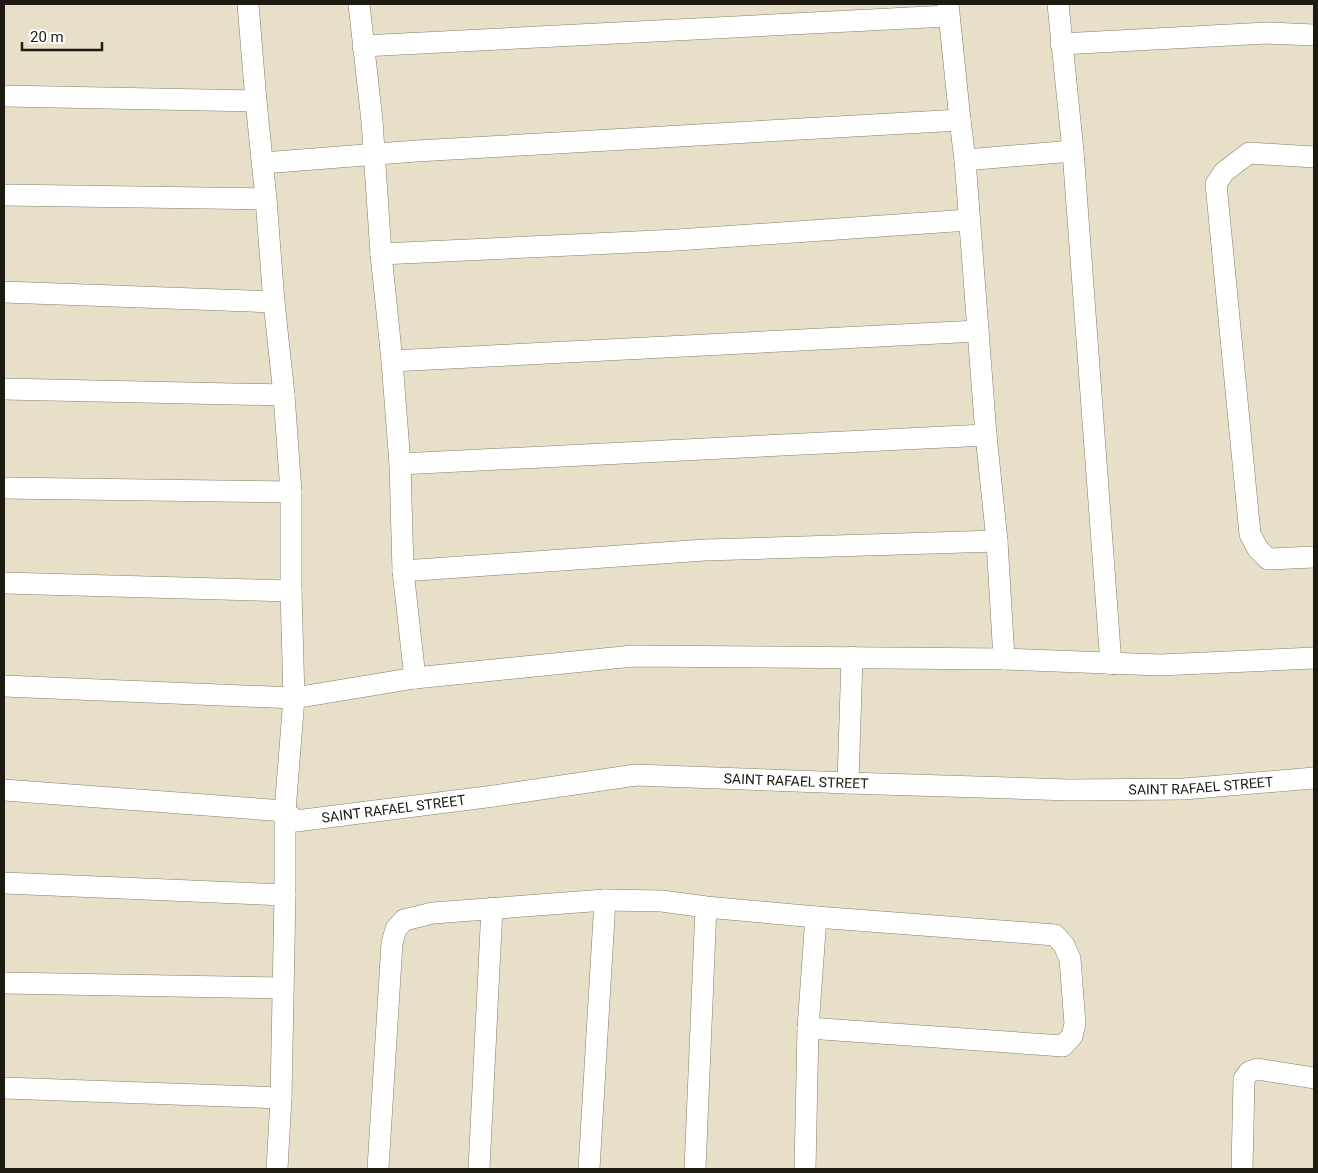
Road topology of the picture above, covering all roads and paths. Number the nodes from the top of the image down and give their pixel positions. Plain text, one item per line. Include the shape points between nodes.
1 (248, 4) edge
2 (359, 4) edge
3 (1058, 4) edge
4 (948, 10) edge
5 (1314, 34) edge
6 (1061, 44) junction
7 (363, 46) junction
8 (4, 96) edge
9 (256, 101) junction
10 (960, 120) junction
11 (1073, 151) junction
12 (374, 154) junction
13 (1314, 157) edge
14 (965, 160) junction
15 (263, 163) junction
16 (4, 195) edge
17 (266, 199) junction
18 (969, 220) junction
19 (381, 254) junction
20 (4, 292) edge
21 (274, 302) junction
22 (978, 331) junction
23 (392, 361) junction
24 (4, 389) edge
25 (284, 395) junction
26 (986, 435) junction
27 (400, 464) junction
28 (4, 488) edge
29 (291, 492) junction
30 (997, 541) junction
31 (1314, 557) edge
32 (403, 571) junction
33 (4, 583) edge
34 (291, 591) junction
35 (852, 657) junction
36 (1004, 658) junction
37 (1314, 658) edge
38 (1111, 664) junction
39 (415, 678) junction
40 (4, 686) edge
41 (294, 698) junction
42 (1314, 778) edge
43 (848, 783) junction
44 (4, 790) edge
45 (285, 811) junction
46 (4, 883) edge
47 (285, 894) junction
48 (605, 900) junction
49 (706, 907) junction
50 (492, 908) junction
51 (816, 917) junction
52 (4, 983) edge
53 (283, 988) junction
54 (808, 1028) junction
55 (1314, 1078) edge
56 (4, 1088) edge
57 (281, 1098) junction
58 (277, 1169) edge
59 (378, 1169) edge
60 (479, 1169) edge
61 (589, 1169) edge
62 (696, 1169) edge
63 (805, 1169) edge
64 (1242, 1169) edge

1 - 9 street
2 - 7 street
3 - 6 street
4 - 7 street
4 - 10 street
5 - 6 street via 1266,33
6 - 11 street
7 - 12 street
8 - 9 street
9 - 15 street
10 - 12 street
10 - 14 street
11 - 14 street
11 - 38 street
12 - 15 street
12 - 19 street
13 - 31 street via 1249,153 1224,172 1216,184 1250,534 1268,559
14 - 18 street
15 - 17 street
16 - 17 street
17 - 21 street
18 - 19 street via 678,240
18 - 22 street
19 - 23 street
20 - 21 street
21 - 25 street
22 - 23 street
22 - 26 street
23 - 27 street
24 - 25 street
25 - 29 street
26 - 27 street
26 - 30 street
27 - 32 street
28 - 29 street
29 - 34 street
30 - 32 street via 705,550
30 - 36 street
32 - 39 street
33 - 34 street
34 - 41 street
35 - 36 street
35 - 39 street via 634,656
35 - 43 street
36 - 38 street
37 - 38 street
39 - 41 street
40 - 41 street
41 - 45 street
42 - 43 street, SAINT RAFAEL STREET via 1184,789 1070,790
43 - 45 street, SAINT RAFAEL STREET via 636,775 296,821
44 - 45 street, SAINT RAFAEL STREET
45 - 47 street
46 - 47 street
47 - 53 street
48 - 49 street via 662,901
48 - 50 street
48 - 61 street
49 - 51 street
49 - 62 street
50 - 59 street via 432,913 404,920 396,929 392,943
50 - 60 street
51 - 54 street
51 - 54 street via 1055,935 1070,959 1075,1024 1072,1036 1063,1046
52 - 53 street
53 - 57 street
54 - 63 street
55 - 64 street via 1256,1069 1249,1072 1244,1079
56 - 57 street
57 - 58 street

